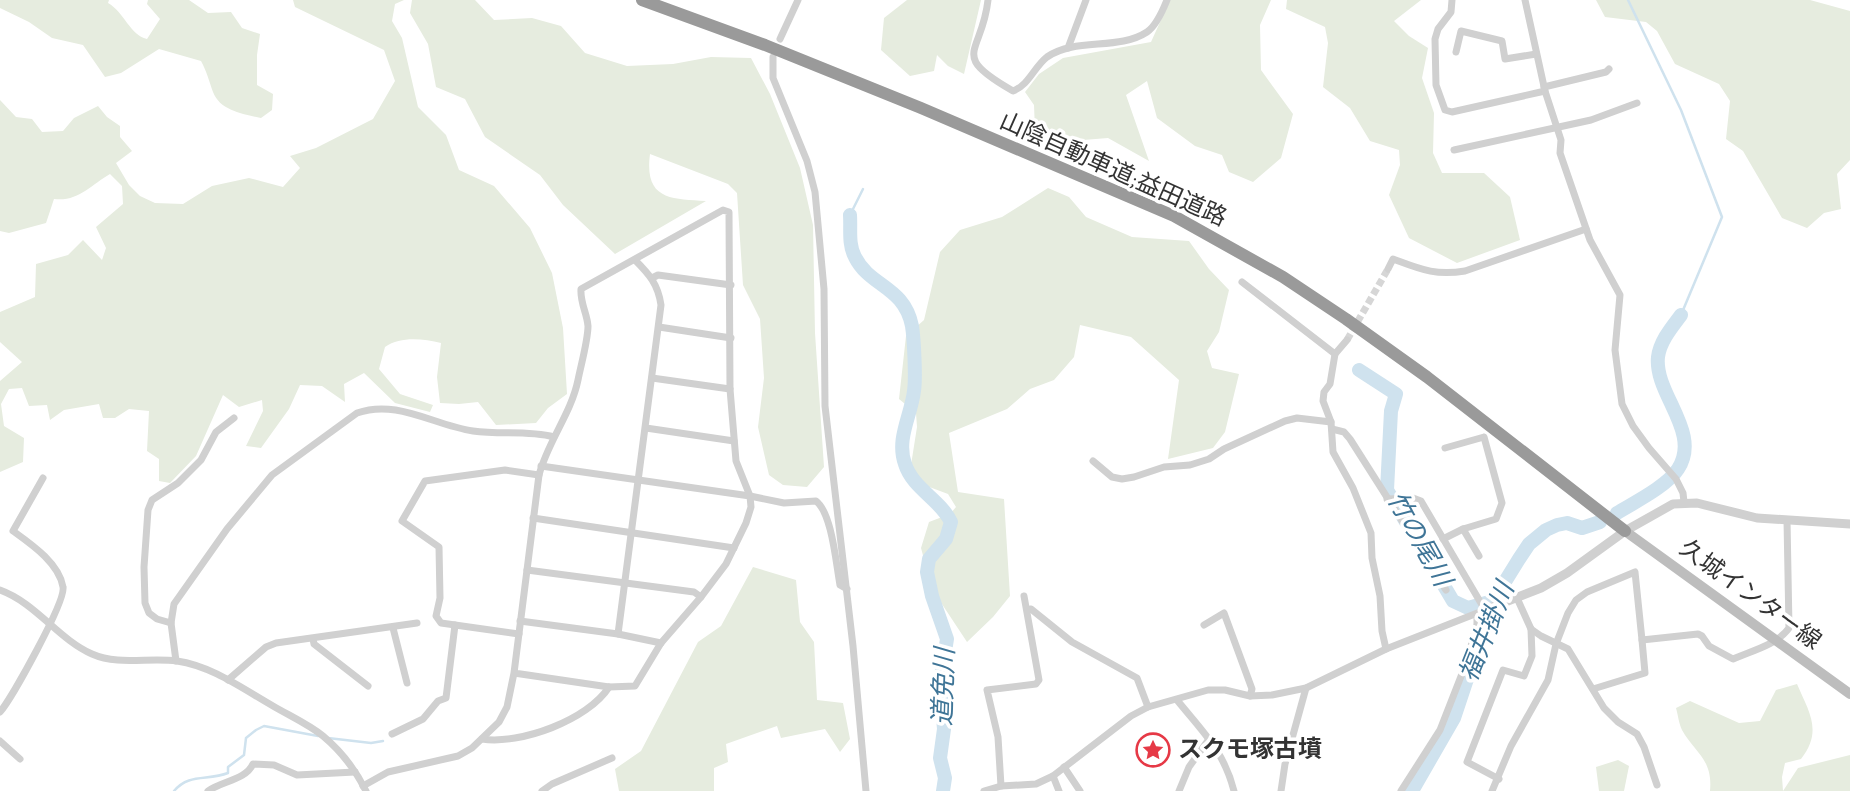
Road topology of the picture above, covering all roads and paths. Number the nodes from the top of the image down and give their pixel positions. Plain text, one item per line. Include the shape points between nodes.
1 (642, 0) edge
2 (798, 0) edge
3 (988, 0) edge
4 (1086, 0) edge
5 (1167, 0) edge
6 (1452, 0) edge
7 (1525, 0) edge
8 (780, 39) dead end
9 (1068, 48) junction
10 (1456, 52) dead end
11 (1536, 54) junction
12 (773, 57) dead end
13 (1609, 69) dead end
14 (1544, 89) junction
15 (1637, 103) dead end
16 (1556, 128) junction
17 (1454, 150) dead end
18 (1586, 229) junction
19 (635, 260) junction
20 (1388, 269) dead end
21 (652, 278) junction
22 (1242, 282) dead end
23 (731, 285) junction
24 (659, 327) junction
25 (731, 338) junction
26 (1347, 340) tunnel mouth
27 (1335, 354) junction
28 (652, 378) junction
29 (730, 389) junction
30 (234, 418) dead end
31 (1331, 426) junction
32 (646, 428) junction
33 (554, 437) junction
34 (734, 441) junction
35 (1445, 449) dead end
36 (1093, 461) dead end
37 (541, 466) junction
38 (539, 475) junction
39 (43, 478) dead end
40 (639, 480) junction
41 (750, 496) junction
42 (1387, 499) junction
43 (1684, 502) junction
44 (533, 518) junction
45 (1787, 520) junction
46 (1850, 524) edge
47 (1463, 529) junction
48 (1625, 531) junction
49 (632, 532) junction
50 (1443, 539) junction
51 (734, 548) junction
52 (1479, 556) dead end
53 (527, 570) junction
54 (626, 583) junction
55 (847, 589) junction
56 (0, 590) edge
57 (1446, 590) dead end
58 (1024, 596) dead end
59 (701, 597) junction
60 (1517, 598) junction
61 (1027, 610) junction
62 (1481, 612) junction
63 (520, 621) junction
64 (171, 623) junction
65 (417, 623) dead end
66 (51, 624) junction
67 (455, 625) junction
68 (1204, 625) dead end
69 (393, 628) junction
70 (1531, 629) junction
71 (519, 634) junction
72 (618, 634) junction
73 (313, 639) junction
74 (1776, 639) junction
75 (1642, 640) junction
76 (661, 643) junction
77 (1556, 644) junction
78 (1386, 649) junction
79 (176, 661) junction
80 (514, 673) junction
81 (228, 680) junction
82 (407, 683) dead end
83 (368, 686) dead end
84 (609, 687) junction
85 (1306, 688) junction
86 (1593, 689) junction
87 (1850, 694) edge
88 (1250, 696) junction
89 (1177, 699) junction
90 (1147, 707) junction
91 (0, 712) edge
92 (392, 734) dead end
93 (482, 739) junction
94 (1209, 739) junction
95 (0, 741) edge
96 (612, 758) dead end
97 (20, 759) dead end
98 (1064, 767) junction
99 (355, 772) junction
100 (1053, 776) junction
101 (1499, 779) junction
102 (1657, 785) dead end
103 (1001, 786) junction
104 (365, 788) edge
105 (208, 791) edge
106 (542, 791) edge
107 (866, 791) edge
108 (984, 791) edge
109 (1059, 791) edge
110 (1080, 791) edge
111 (1179, 791) edge
112 (1234, 791) edge
113 (1281, 791) edge
114 (1401, 791) edge
115 (1492, 791) edge

1 - 48 highway, 山陰自動車道;益田道路 via 909,103 1174,215 1346,319 1427,376
2 - 8 street
3 - 9 street via 973,59 999,84 1013,91 1020,89 1046,57
4 - 9 street
5 - 9 street via 1149,31 1130,40
6 - 14 street via 1451,12 1435,39 1436,85 1446,110
7 - 11 street
10 - 11 street via 1461,31 1502,41 1505,59
11 - 14 street
12 - 55 street via 773,78 815,192 824,289 825,406
13 - 14 street
14 - 16 street
15 - 16 street
16 - 17 street
16 - 18 street
18 - 20 street via 1465,271 1430,273 1393,259
18 - 43 street via 1620,295 1615,350 1622,404 1633,426 1676,479
19 - 21 street
19 - 23 street via 723,210 729,212
19 - 33 street via 581,289 588,327 578,381
21 - 23 street via 658,275
21 - 24 street via 659,289
22 - 27 street
23 - 25 street
24 - 25 street
24 - 28 street
25 - 29 street
26 - 27 street
27 - 31 street via 1323,401
28 - 29 street
28 - 32 street
29 - 34 street
30 - 64 street via 216,432 201,460 152,500 148,510 145,603 149,613
31 - 36 street via 1297,418 1285,421 1209,459 1122,479 1112,477
31 - 42 street via 1350,439
31 - 78 street via 1332,453 1353,488 1371,533
32 - 34 street
32 - 40 street
33 - 37 street
33 - 64 street via 473,431 386,408 357,413 272,475 254,494 174,604
34 - 41 street via 736,461
35 - 47 street via 1484,437 1502,503 1496,519
37 - 38 street
37 - 40 street
38 - 44 street
38 - 67 street via 505,470 425,481 402,521 439,547 436,616 441,623
39 - 66 street via 13,531 42,553 61,581 63,595
40 - 41 street
40 - 49 street
41 - 51 street via 751,507
41 - 55 street via 784,503 816,501 823,506 840,585
42 - 50 street via 1421,500
42 - 57 street
43 - 45 street
43 - 48 street
44 - 49 street
44 - 53 street
45 - 46 street
45 - 74 street via 1789,628
47 - 50 street
47 - 52 street
48 - 60 street via 1567,573
48 - 74 main road, 久城インター線
49 - 51 street
49 - 54 street
50 - 62 street
51 - 59 street
53 - 54 street
53 - 63 street
54 - 59 street via 694,592
54 - 72 street
55 - 107 street
56 - 66 street
58 - 61 street
59 - 76 street
60 - 62 street
60 - 70 street
61 - 90 street via 1072,642 1137,678
61 - 103 street via 1039,680 987,690 998,737
62 - 78 street
62 - 114 street via 1440,730
63 - 71 street
63 - 72 street
64 - 79 street
65 - 69 street
66 - 79 street via 95,655 113,660
66 - 91 street
67 - 71 street
67 - 92 street via 446,698 423,719
68 - 88 street via 1224,613 1252,688
69 - 73 street
69 - 82 street
70 - 77 street
70 - 101 street via 1532,656 1524,676 1503,670 1467,762
71 - 80 street
72 - 76 street
73 - 81 street via 266,647
73 - 83 street
74 - 75 street via 1733,659 1698,634
74 - 87 main road, 久城インター線
75 - 77 street via 1635,572 1576,600
75 - 86 street via 1645,673
76 - 84 street via 635,686
77 - 86 street via 1574,656
77 - 101 street via 1548,680 1511,746
78 - 85 street
79 - 81 street
80 - 84 street
80 - 93 street via 507,706
81 - 99 street via 305,723
84 - 93 street via 586,712 563,723 493,741
85 - 88 street
85 - 113 street
86 - 102 street via 1604,708 1637,734
88 - 89 street via 1208,690
89 - 90 street
89 - 94 street
90 - 98 street
93 - 104 street via 458,756 388,772
94 - 111 street via 1189,766
94 - 112 street via 1229,770
95 - 97 street
96 - 106 street
98 - 100 street
98 - 110 street
99 - 104 street
99 - 105 street via 297,775 274,765 253,764 245,774
100 - 103 street via 1035,784
100 - 109 street
101 - 115 street
103 - 108 street

